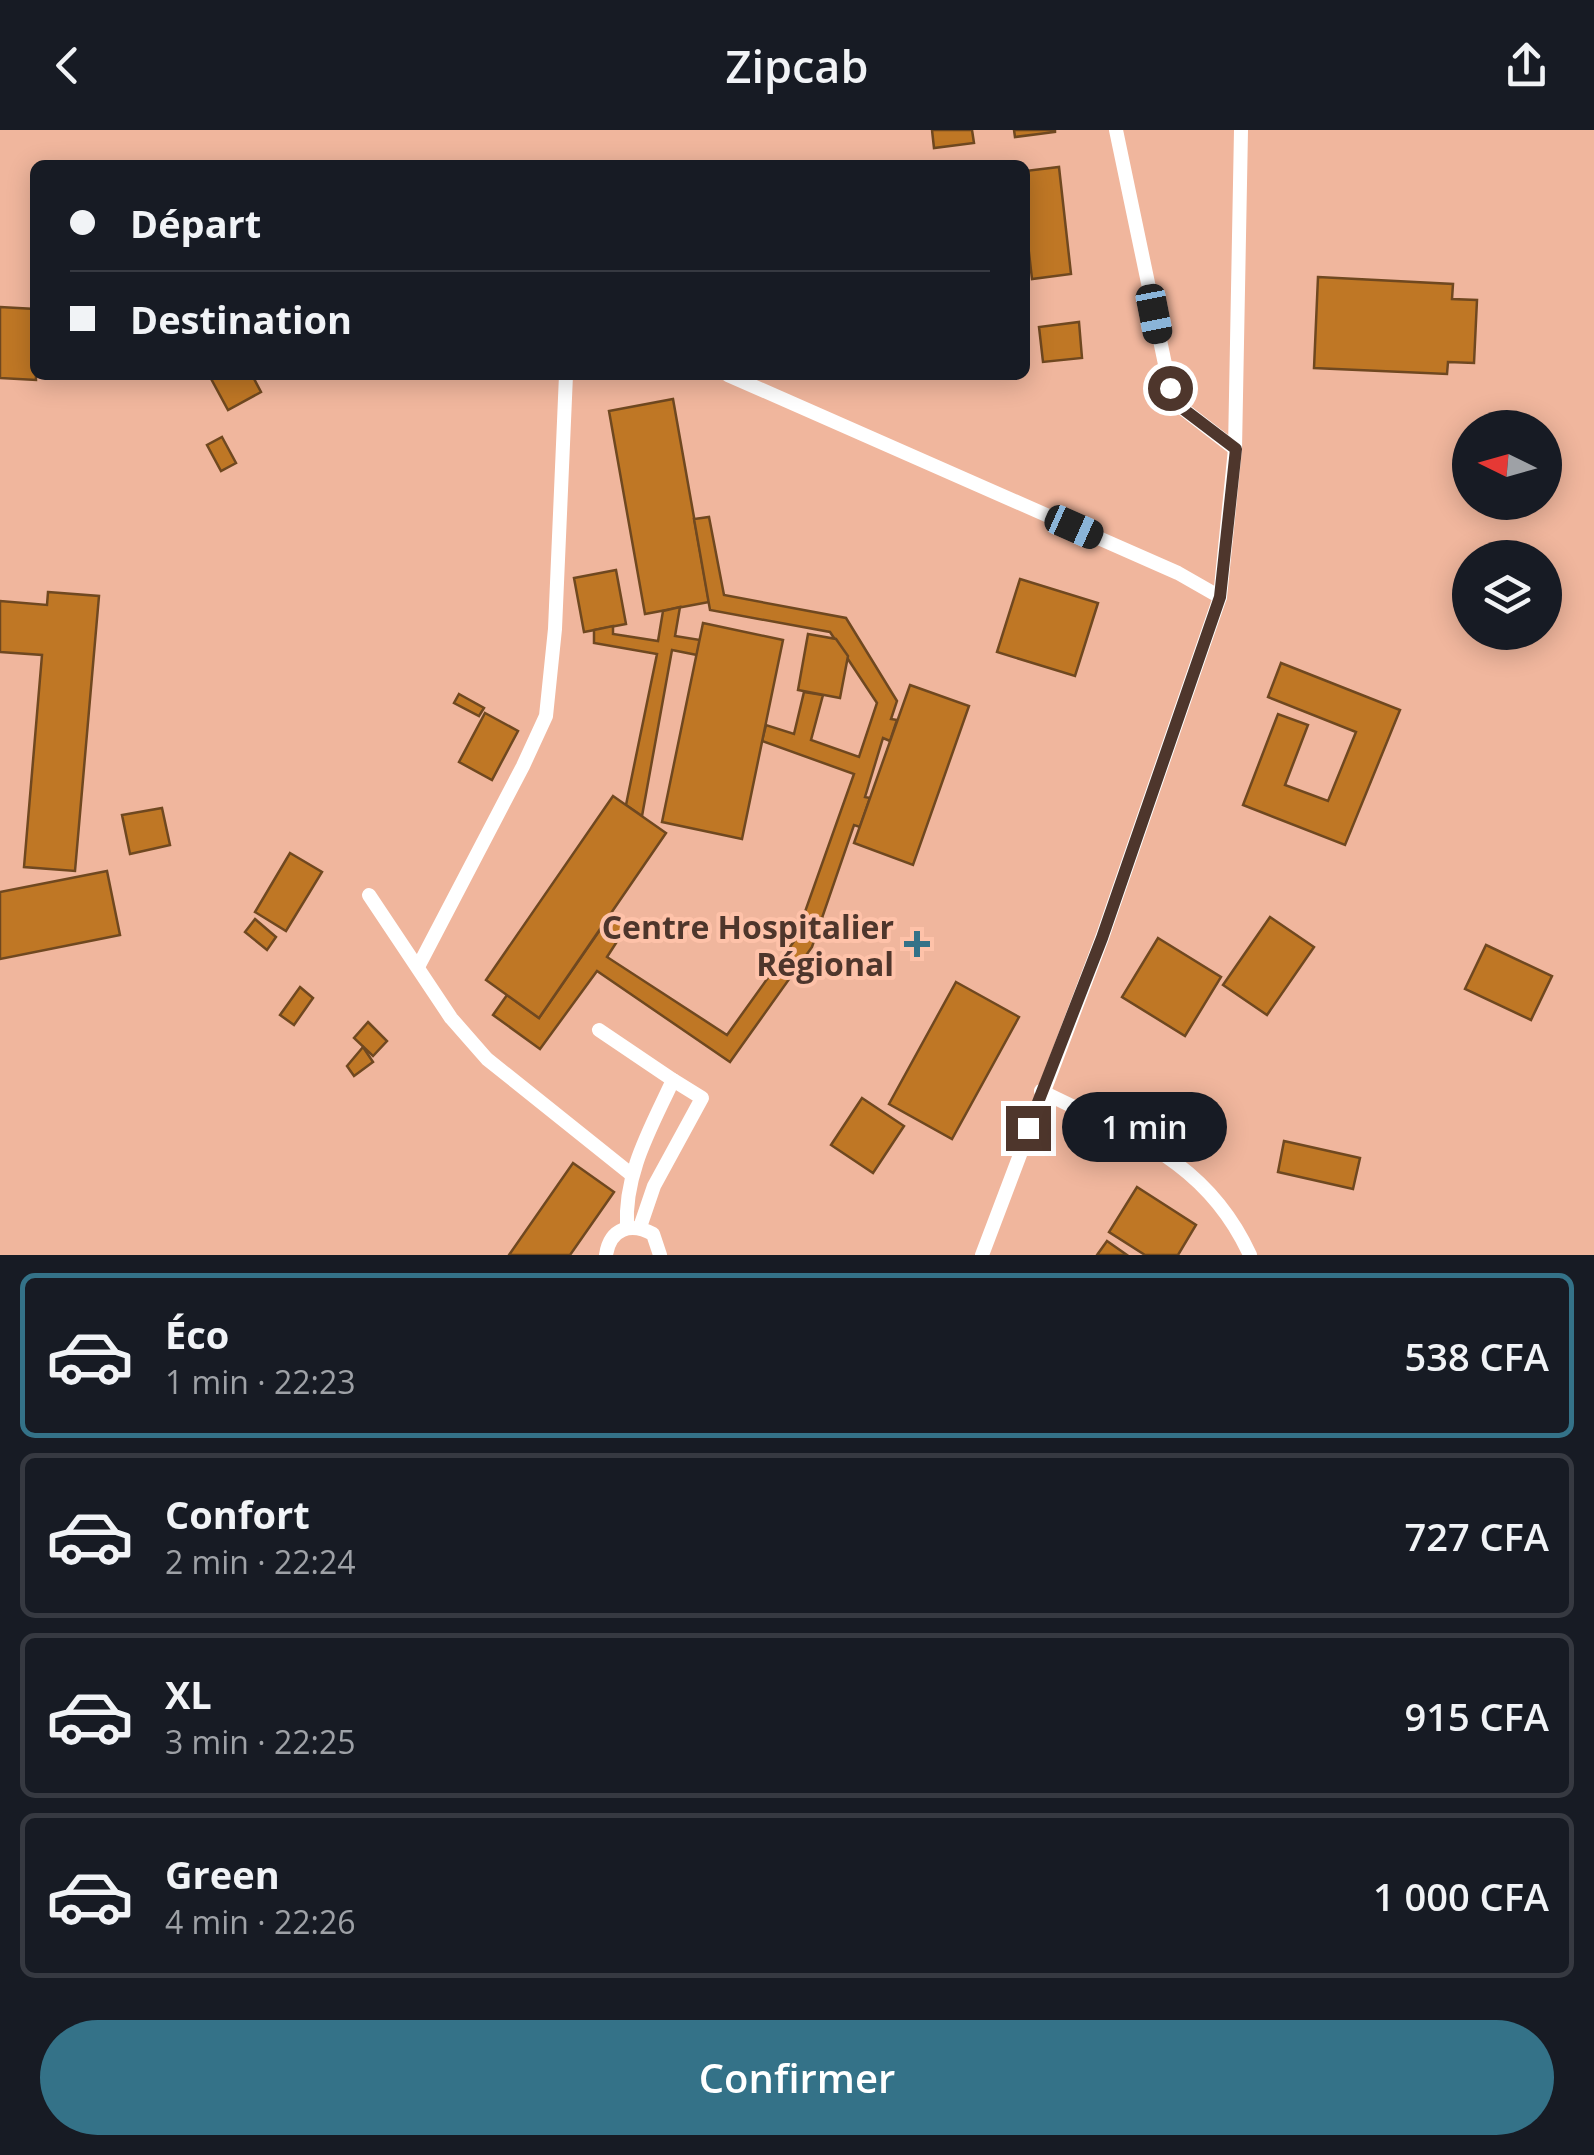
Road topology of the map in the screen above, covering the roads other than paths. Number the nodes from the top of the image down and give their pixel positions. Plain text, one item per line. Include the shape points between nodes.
1 (1116, 130) edge
2 (1241, 130) edge
3 (566, 380) edge
4 (739, 380) edge
5 (1236, 449) junction
6 (1220, 597) junction
7 (369, 895) dead end
8 (418, 967) junction
9 (600, 1030) dead end
10 (673, 1080) junction
11 (1042, 1091) junction
12 (632, 1175) junction
13 (634, 1227) junction
14 (664, 1252) edge
15 (606, 1255) edge
16 (982, 1255) edge
17 (1250, 1255) edge

1 - 5 lane via 1170,388 1178,405
2 - 5 lane
3 - 8 lane via 546,716
4 - 6 lane via 1178,572
5 - 6 lane
6 - 11 lane
7 - 8 lane
8 - 12 lane via 487,1059
9 - 10 lane
10 - 12 lane
10 - 13 lane via 702,1098
11 - 16 lane
11 - 17 lane via 1190,1171 1218,1199
12 - 13 lane via 626,1197
13 - 14 lane via 653,1234
13 - 15 lane via 615,1233

